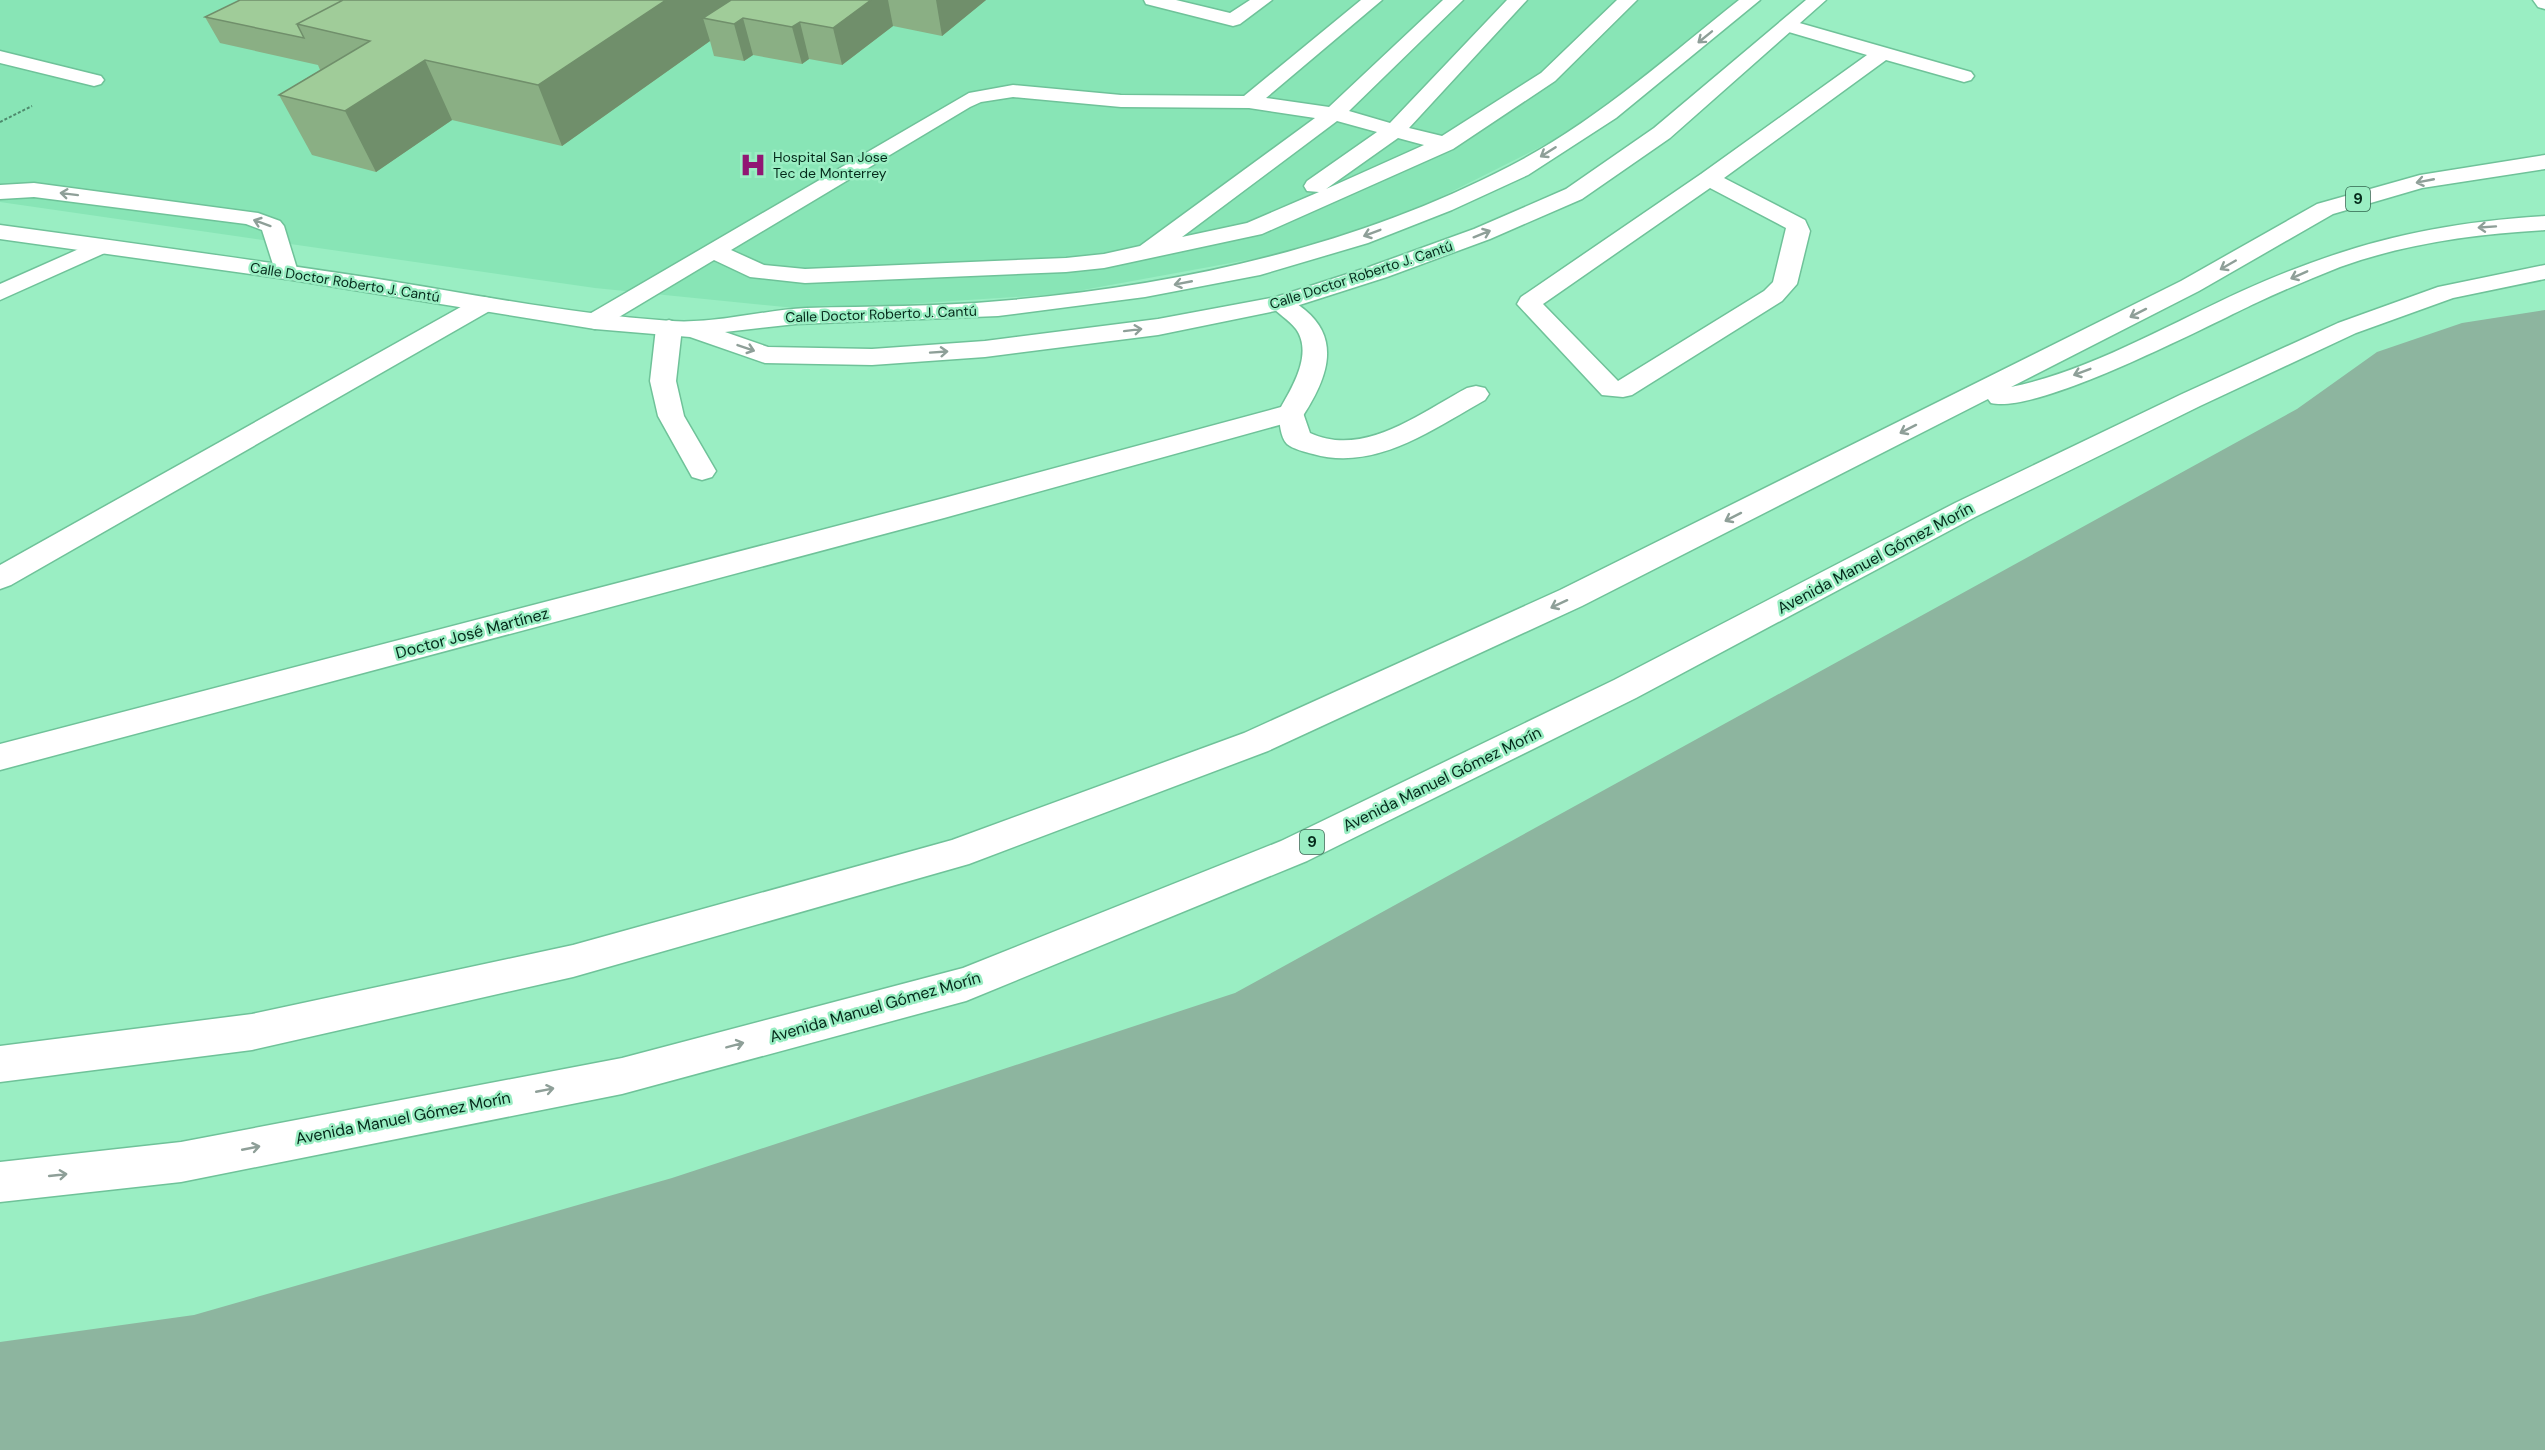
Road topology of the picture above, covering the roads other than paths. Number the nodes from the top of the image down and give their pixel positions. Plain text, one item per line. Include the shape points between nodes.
1 (1153, 0) edge
2 (1263, 0) edge
3 (1373, 0) edge
4 (1454, 0) edge
5 (1518, 0) edge
6 (1628, 0) edge
7 (1751, 0) edge
8 (1817, 0) edge
9 (1789, 26) junction
10 (1884, 52) junction
11 (0, 57) edge
12 (1964, 76) dead end
13 (94, 80) dead end
14 (1249, 102) junction
15 (1334, 114) junction
16 (1396, 129) junction
17 (1445, 144) junction
18 (2545, 162) edge
19 (1709, 179) junction
20 (0, 192) edge
21 (2545, 223) edge
22 (1254, 229) junction
23 (0, 232) edge
24 (99, 247) junction
25 (1148, 251) junction
26 (716, 252) junction
27 (285, 272) junction
28 (2545, 272) edge
29 (0, 293) edge
30 (1281, 303) junction
31 (484, 304) junction
32 (595, 321) junction
33 (680, 328) junction
34 (1476, 394) dead end
35 (1944, 411) junction
36 (1291, 413) junction
37 (702, 471) dead end
38 (0, 578) edge
39 (0, 758) edge
40 (0, 1064) edge
41 (0, 1182) edge

1 - 2 main road via 1233,20
3 - 14 main road
4 - 15 main road
5 - 16 main road
6 - 17 main road via 1548,78
7 -> 33 main road, Calle Doctor Roberto J. Cantú via 1609,114 1520,170 1359,238 1260,268 1145,290 998,309 796,316
8 - 9 main road, Calle Doctor Roberto J. Cantú
9 - 10 main road
30 -> 9 main road, Calle Doctor Roberto J. Cantú via 1482,234 1574,194 1662,133
10 - 12 main road
10 - 19 main road
11 - 13 main road
14 - 15 main road
14 - 26 main road via 1121,101 1013,91 976,97
15 - 16 main road
15 - 25 main road
16 - 17 main road
16 - 22 main road
17 - 22 main road
18 -> 35 main road, 9 via 2420,182 2325,209 2190,286
19 - 19 main road via 1797,225 1785,284 1759,307 1623,388 1607,387 1529,304
27 -> 20 main road via 272,226 250,218 34,190
21 -> 35 main road via 2472,228 2376,247 2306,272 2047,386
22 - 25 main road
23 - 24 main road, Calle Doctor Roberto J. Cantú
24 - 27 main road, Calle Doctor Roberto J. Cantú
24 - 29 main road
25 - 26 main road via 1066,265 805,276 759,272
26 - 32 main road
27 - 31 main road, Calle Doctor Roberto J. Cantú
41 -> 28 main road, Avenida Manuel Gómez Morín / 9 via 181,1162 621,1076 966,984 1294,852 1625,689 1965,510 2347,328 2447,292
33 -> 30 main road, Calle Doctor Roberto J. Cantú via 765,355 872,357 985,349 1147,329
30 - 36 main road via 1308,328 1316,350 1312,375
31 - 32 main road, Calle Doctor Roberto J. Cantú
31 - 38 main road
32 - 33 main road, Calle Doctor Roberto J. Cantú
33 - 37 main road via 663,381 671,416
34 - 36 main road via 1387,441 1348,452 1317,448 1297,438
35 -> 40 main road, 9 via 1571,598 1256,742 956,854 573,962 252,1032
36 - 39 main road, Doctor José Martínez

